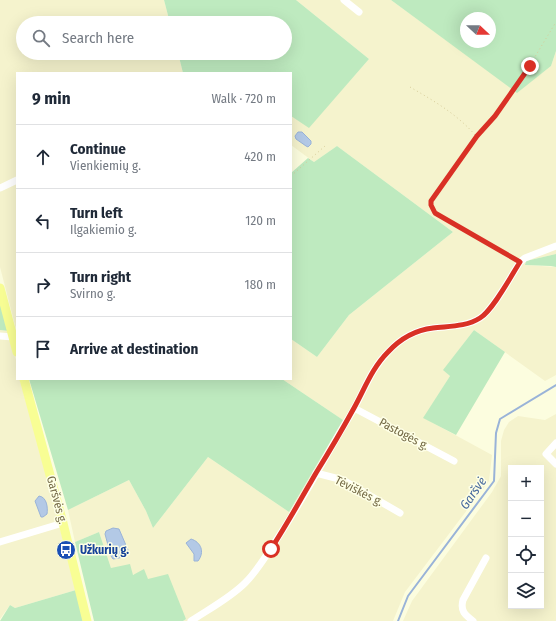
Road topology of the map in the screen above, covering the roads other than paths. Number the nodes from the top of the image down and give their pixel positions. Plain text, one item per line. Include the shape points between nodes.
1 (344, 0) edge
2 (359, 12) dead end
3 (16, 180) edge
4 (0, 188) edge
5 (556, 246) edge
6 (0, 288) edge
7 (0, 336) edge
8 (13, 337) junction
9 (16, 348) edge
10 (24, 380) edge
11 (354, 408) junction
12 (556, 443) edge
13 (454, 461) dead end
14 (556, 464) edge
15 (316, 473) junction
16 (400, 513) dead end
17 (63, 523) junction
18 (0, 542) edge
19 (486, 558) dead end
20 (87, 621) edge
21 (191, 621) edge
22 (473, 621) edge

1 - 2 street
3 - 4 street
5 - 11 street via 520,262 481,318 457,326 420,331 403,338 372,371
6 - 8 main road
7 - 8 street
8 - 9 main road
10 - 17 main road, Garšvės g.
11 - 13 street, Pastogės g.
11 - 15 street
12 - 14 street via 546,454
15 - 16 street, Tėviškės g. via 343,480
15 - 21 street via 284,529 245,584
17 - 18 street
17 - 20 main road, Garšvės g.
19 - 22 street via 463,600 462,610

